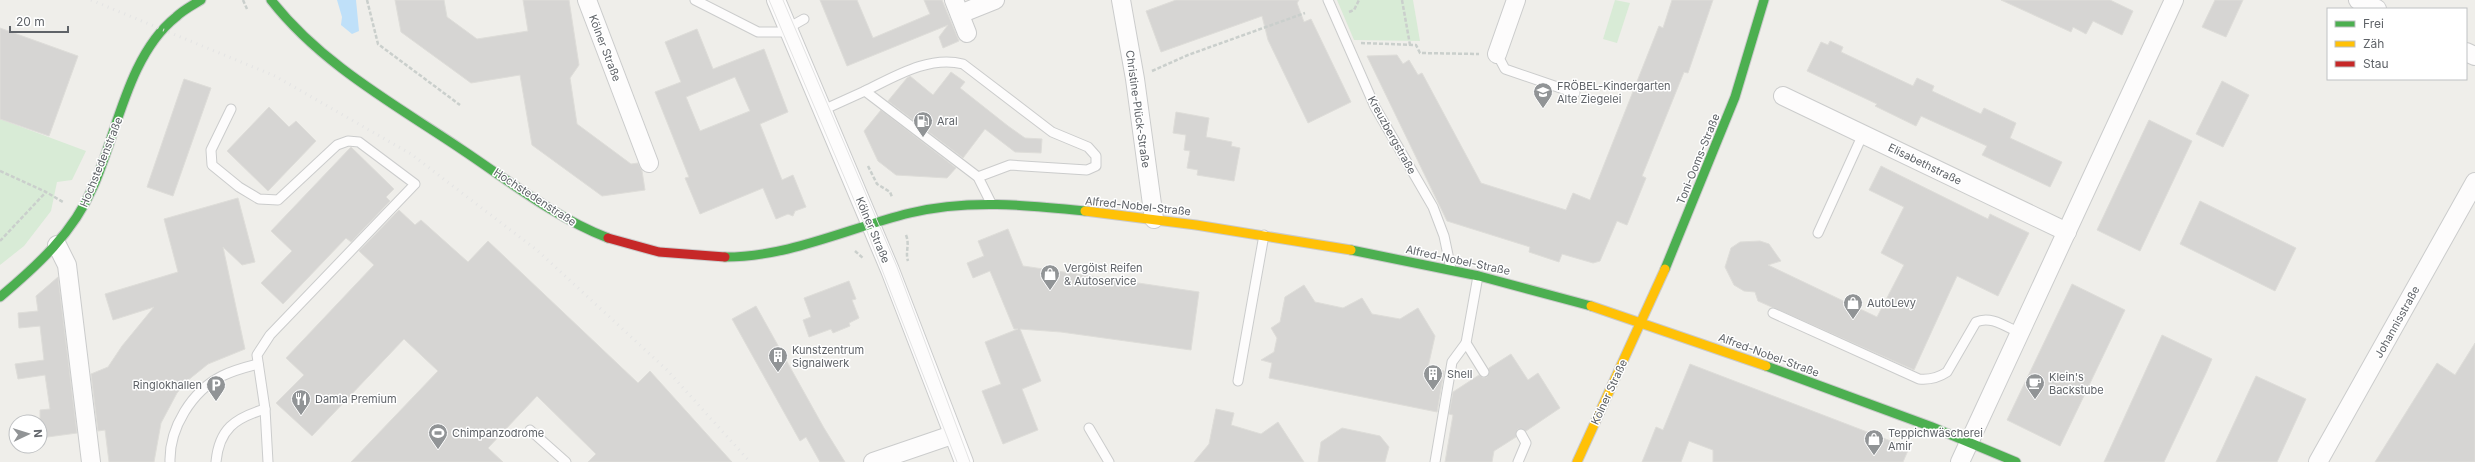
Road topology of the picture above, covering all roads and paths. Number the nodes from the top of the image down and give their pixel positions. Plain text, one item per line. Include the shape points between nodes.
1 (243, 0) edge
2 (271, 0) edge
3 (366, 0) edge
4 (586, 0) edge
5 (695, 0) edge
6 (776, 0) edge
7 (995, 0) edge
8 (1121, 0) edge
9 (1328, 0) edge
10 (1402, 0) edge
11 (1516, 0) edge
12 (1764, 0) edge
13 (2174, 0) edge
14 (2358, 0) edge
15 (193, 2) edge
16 (957, 7) edge
17 (2375, 8) edge
18 (247, 9) dead end
19 (1305, 12) dead end
20 (804, 19) dead end
21 (787, 28) junction
22 (967, 33) dead end
23 (1347, 43) junction
24 (1410, 45) junction
25 (1497, 54) junction
26 (1135, 79) junction
27 (865, 91) junction
28 (1575, 92) dead end
29 (1783, 96) dead end
30 (460, 105) dead end
31 (231, 109) dead end
32 (823, 110) junction
33 (1863, 134) junction
34 (649, 163) dead end
35 (0, 171) edge
36 (978, 177) junction
37 (2475, 182) edge
38 (46, 192) junction
39 (992, 204) junction
40 (80, 213) junction
41 (898, 215) junction
42 (1154, 219) junction
43 (871, 224) junction
44 (2067, 232) junction
45 (1818, 233) dead end
46 (1264, 235) junction
47 (0, 241) edge
48 (57, 245) junction
49 (909, 262) dead end
50 (1451, 271) junction
51 (1478, 276) junction
52 (0, 297) edge
53 (1773, 313) dead end
54 (1641, 322) junction
55 (2020, 333) junction
56 (1466, 343) junction
57 (258, 364) junction
58 (1484, 372) dead end
59 (1238, 381) dead end
60 (265, 409) junction
61 (1089, 428) dead end
62 (530, 430) dead end
63 (1521, 434) dead end
64 (952, 435) junction
65 (1969, 441) junction
66 (91, 462) edge
67 (170, 462) edge
68 (216, 462) edge
69 (268, 462) edge
70 (566, 462) edge
71 (873, 462) edge
72 (964, 462) edge
73 (1109, 462) edge
74 (1435, 462) edge
75 (1518, 462) edge
76 (1577, 462) edge
77 (1960, 462) edge
78 (2016, 462) edge
79 (2318, 462) edge

1 - 18 path
2 - 43 street, Hochstedenstraße via 293,28 354,76 570,222 605,238 642,250 700,256 743,256 780,251
3 - 30 path via 378,44
4 - 34 street, Kölner Straße
5 - 21 lane via 758,32 781,32
6 - 21 street, Kölner Straße
7 - 16 street
8 - 26 street, Christine-Plück-Straße
9 - 23 lane, Kreuzbergstraße
10 - 24 path
11 - 25 street
12 - 54 street, Toni-Ooms-Straße via 1729,114 1670,259
13 - 44 street
14 - 17 street
15 - 40 street, Hochstedenstraße via 164,28 139,67 104,162
16 - 22 street
19 - 26 path via 1188,55
20 - 21 lane
21 - 32 street, Kölner Straße
23 - 24 path
23 - 50 lane, Kreuzbergstraße via 1375,107 1433,208 1444,236
24 - 25 path via 1416,45 1420,53
25 - 28 lane via 1505,69
26 - 42 street, Christine-Plück-Straße
27 - 32 lane
27 - 36 lane
27 - 36 lane via 912,68 950,61 963,64 1052,132 1088,147 1096,156 1096,166 1087,170 1010,165
29 - 33 street, Elisabethstraße
31 - 57 lane via 211,150 212,165 259,199 268,201 282,198 334,148 348,141 359,142 415,184 270,335 257,355
32 - 43 street, Kölner Straße
33 - 44 street, Elisabethstraße
33 - 45 lane
35 - 38 path
36 - 39 lane
37 - 79 street, Johannisstraße
38 - 40 path
38 - 47 path
39 - 41 street, Alfred-Nobel-Straße via 951,204
39 - 42 street, Alfred-Nobel-Straße
40 - 48 street, Hochstedenstraße
41 - 43 street, Alfred-Nobel-Straße
41 - 49 path via 909,242 906,255
42 - 46 street, Alfred-Nobel-Straße
43 - 64 street, Kölner Straße
44 - 55 street
46 - 50 street, Alfred-Nobel-Straße via 1375,254
46 - 59 lane
48 - 52 street, Hochstedenstraße
48 - 66 street via 67,265
50 - 51 street, Alfred-Nobel-Straße
51 - 54 street, Alfred-Nobel-Straße via 1570,299
51 - 56 lane
53 - 55 lane via 1919,379 1930,380 1947,372 1973,326 1982,319 1990,319
54 - 65 street, Alfred-Nobel-Straße
54 - 76 street, Kölner Straße
55 - 65 street
56 - 58 lane
56 - 74 lane via 1452,362
57 - 60 lane
57 - 67 lane via 222,376 204,387 193,400 173,435
60 - 68 lane via 244,415 231,425 222,438
60 - 69 lane
61 - 73 lane
62 - 70 lane
63 - 75 lane via 1526,443
64 - 71 street
64 - 72 street, Kölner Straße
65 - 77 street
65 - 78 street, Alfred-Nobel-Straße

